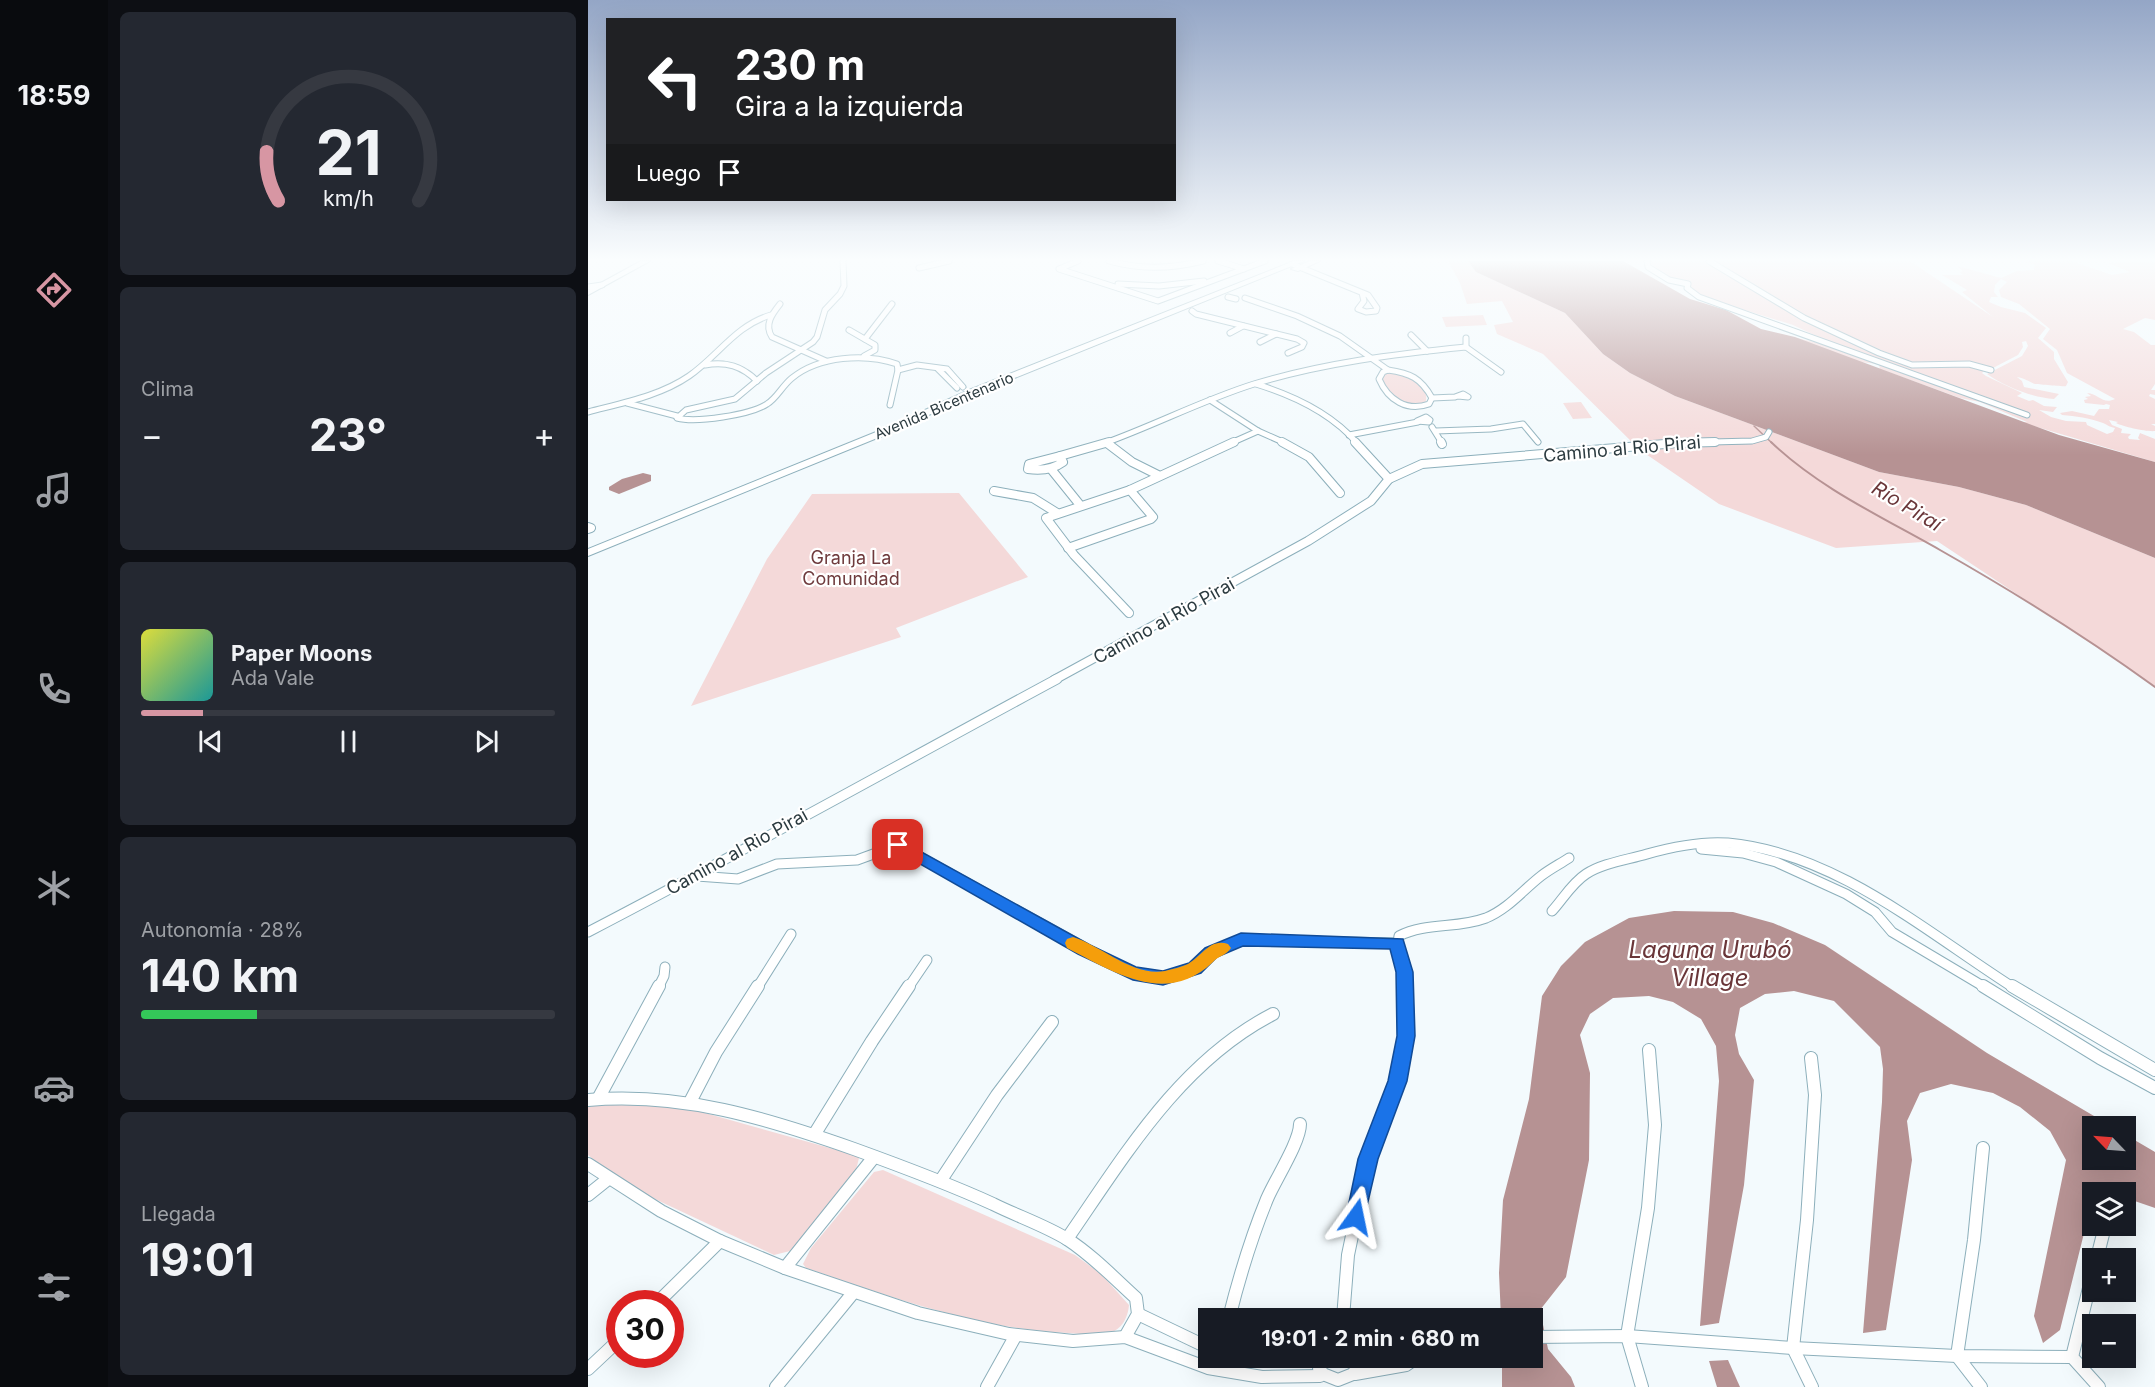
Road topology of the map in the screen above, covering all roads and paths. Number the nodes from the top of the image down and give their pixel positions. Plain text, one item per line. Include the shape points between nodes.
1 (749, 326) edge
2 (769, 326) edge
3 (820, 326) edge
4 (875, 326) edge
5 (1142, 326) edge
6 (1243, 326) joint
7 (1252, 326) edge
8 (1319, 326) edge
9 (1779, 326) edge
10 (1823, 326) edge
11 (849, 330) dead end
12 (1264, 331) junction
13 (1230, 333) dead end
14 (1276, 334) junction
15 (1410, 335) dead end
16 (1466, 338) dead end
17 (865, 339) junction
18 (1260, 342) dead end
19 (1466, 347) junction
20 (802, 350) junction
21 (1427, 351) junction
22 (1288, 353) dead end
23 (858, 358) junction
24 (1371, 359) junction
25 (828, 362) junction
26 (701, 367) junction
27 (898, 370) junction
28 (1388, 370) junction
29 (1991, 370) dead end
30 (769, 371) junction
31 (1501, 372) dead end
32 (749, 373) junction
33 (1273, 379) junction
34 (757, 381) junction
35 (1256, 384) junction
36 (1267, 387) junction
37 (962, 391) junction
38 (1458, 396) dead end
39 (1432, 398) junction
40 (1210, 400) junction
41 (621, 403) junction
42 (890, 405) dead end
43 (1424, 407) junction
44 (1414, 408) junction
45 (660, 410) junction
46 (687, 410) junction
47 (588, 412) edge
48 (2027, 415) dead end
49 (677, 416) junction
50 (1418, 420) junction
51 (1428, 421) junction
52 (1258, 431) junction
53 (1436, 431) junction
54 (1769, 432) dead end
55 (1349, 435) junction
56 (1538, 442) dead end
57 (1107, 443) junction
58 (1442, 444) dead end
59 (1060, 456) junction
60 (1051, 469) junction
61 (1158, 475) junction
62 (1389, 479) junction
63 (1130, 490) junction
64 (994, 491) dead end
65 (1340, 493) dead end
66 (1080, 505) junction
67 (1057, 513) junction
68 (1068, 548) junction
69 (588, 553) edge
70 (1129, 613) dead end
71 (1677, 847) junction
72 (1569, 858) dead end
73 (696, 876) junction
74 (1552, 911) dead end
75 (1926, 930) junction
76 (588, 932) edge
77 (791, 934) dead end
78 (1397, 943) junction
79 (1911, 944) junction
80 (927, 960) dead end
81 (665, 967) dead end
82 (1273, 1014) dead end
83 (1052, 1022) dead end
84 (1649, 1050) dead end
85 (1811, 1058) dead end
86 (2155, 1070) edge
87 (2155, 1088) edge
88 (593, 1099) edge
89 (690, 1102) junction
90 (1300, 1124) dead end
91 (814, 1135) junction
92 (1983, 1148) dead end
93 (874, 1157) junction
94 (588, 1164) edge
95 (608, 1179) junction
96 (941, 1180) junction
97 (588, 1195) edge
98 (1067, 1239) junction
99 (720, 1241) junction
100 (785, 1269) junction
101 (670, 1290) edge
102 (854, 1293) junction
103 (2086, 1302) edge
104 (1232, 1308) edge
105 (1344, 1308) edge
106 (1138, 1314) junction
107 (1016, 1335) junction
108 (1627, 1336) junction
109 (1125, 1337) junction
110 (1543, 1337) edge
111 (1198, 1343) edge
112 (1793, 1348) junction
113 (606, 1353) edge
114 (1957, 1356) junction
115 (2072, 1358) junction
116 (1318, 1368) edge
117 (1396, 1368) edge
118 (588, 1370) edge
119 (1320, 1376) junction
120 (1352, 1381) edge
121 (1331, 1386) edge
122 (776, 1387) edge
123 (987, 1387) edge
124 (1642, 1387) edge
125 (1812, 1387) edge
126 (1981, 1387) edge
127 (2099, 1387) edge

1 - 26 street
2 - 20 street via 768,331 777,342
3 - 20 street via 817,337
4 - 17 street
5 - 37 street, Avenida Bicentenario
6 - 12 street
6 - 13 street
7 - 12 street
8 - 24 street
9 - 48 street
10 - 29 street via 1905,363 1970,363
11 - 17 street
12 - 14 street
14 - 18 street
14 - 22 street via 1304,343
15 - 21 street
16 - 19 street
17 - 23 street via 876,347
19 - 21 street
19 - 31 street
20 - 25 street via 811,358
20 - 30 street
21 - 24 street
23 - 25 street
23 - 27 street via 890,360
24 - 28 street
24 - 33 street
25 - 49 street via 795,375 775,399 760,408 684,420
26 - 32 street via 723,363
26 - 41 street via 668,387
27 - 37 street via 917,365 938,369
27 - 42 street
28 - 39 street via 1409,373 1427,388
28 - 44 street via 1380,376 1383,388 1396,400
30 - 32 street
30 - 34 street
32 - 34 street
33 - 35 street
33 - 36 street
34 - 46 street via 727,402
35 - 36 street
35 - 40 street
36 - 55 street
37 - 69 street, Avenida Bicentenario via 885,432
38 - 39 street
39 - 43 street
40 - 52 street
40 - 57 street
41 - 45 street
41 - 47 street
43 - 44 street
43 - 51 street
44 - 50 street
45 - 46 street
45 - 49 street
46 - 49 street
50 - 51 street
50 - 55 street
51 - 53 street
52 - 61 street
52 - 65 street via 1309,457
53 - 56 street via 1523,424
53 - 58 street
54 - 62 street, Camino al Rio Pirai via 1766,437 1752,441 1677,443 1422,464
55 - 62 street
57 - 59 street
57 - 61 street
59 - 60 street via 1063,462
59 - 60 street via 1027,466 1033,471
60 - 66 street
61 - 63 street
62 - 73 street, Camino al Rio Pirai via 1371,501 1308,541
63 - 66 street
63 - 68 street via 1150,512 1151,519
64 - 67 street via 1033,498
66 - 67 street
67 - 68 street via 1046,520
68 - 70 street
71 - 74 street via 1586,874
71 - 75 street via 1727,842 1801,860
71 - 79 street via 1743,853 1784,866 1846,894 1875,912 1892,932
72 - 78 street via 1549,870 1514,903 1486,918 1445,927 1409,929 1399,936
73 - 76 street, Camino al Rio Pirai
73 - 78 street via 738,879 777,864 857,860 898,845 1133,974 1163,978 1195,968 1211,953 1241,940
75 - 79 street
75 - 86 street via 2039,1003
77 - 89 street via 716,1052
78 - 105 street via 1405,972 1406,1036 1398,1081 1368,1159 1348,1255
79 - 87 street
80 - 91 street
81 - 88 street via 664,976
82 - 98 street via 1253,1022 1212,1054 1168,1100
83 - 96 street via 997,1095
84 - 108 street via 1654,1137 1648,1208
85 - 112 street via 1815,1095
88 - 89 street
89 - 91 street
90 - 104 street via 1300,1133 1260,1214
91 - 93 street
92 - 114 street
93 - 96 street
93 - 100 street
94 - 95 street
95 - 97 street
95 - 99 street
96 - 98 street
98 - 106 street via 1136,1298
99 - 100 street
99 - 101 street
100 - 102 street
102 - 107 street via 918,1314
102 - 122 street
103 - 115 street
106 - 109 street
106 - 111 street
107 - 109 street via 1073,1341
107 - 123 street
108 - 110 street
108 - 112 street
108 - 124 street
109 - 119 street via 1208,1368 1262,1377
112 - 114 street
112 - 125 street
113 - 118 street
114 - 115 street
114 - 126 street
115 - 127 street
116 - 119 street
117 - 120 street
119 - 121 street
120 - 121 street

